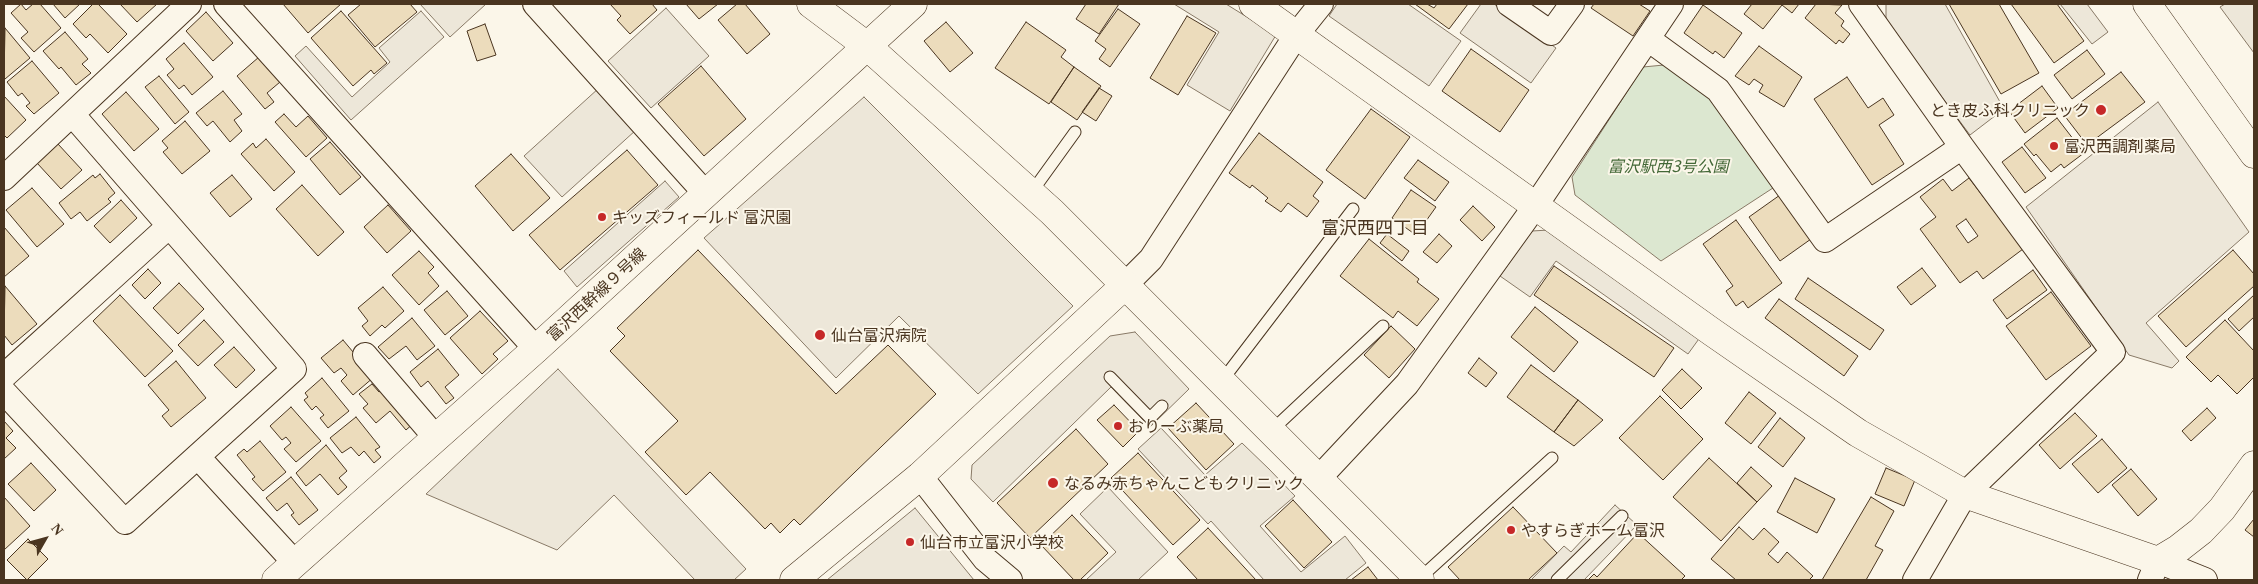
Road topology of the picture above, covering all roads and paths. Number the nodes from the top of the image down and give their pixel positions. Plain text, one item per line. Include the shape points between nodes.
1 (189, 4) edge
2 (226, 4) edge
3 (535, 4) edge
4 (811, 4) edge
5 (913, 4) edge
6 (1253, 4) edge
7 (1321, 4) edge
8 (1509, 4) edge
9 (1572, 4) edge
10 (1671, 4) edge
11 (1861, 4) edge
12 (2147, 4) edge
13 (1297, 34) junction
14 (1648, 38) junction
15 (867, 46) junction
16 (72, 114) junction
17 (1076, 132) dead end
18 (1962, 147) junction
19 (2254, 154) edge
20 (4, 178) edge
21 (1031, 193) junction
22 (706, 194) junction
23 (1536, 204) junction
24 (1353, 209) dead end
25 (168, 227) junction
26 (1124, 286) junction
27 (1383, 326) dead end
28 (536, 349) junction
29 (365, 355) dead end
30 (4, 376) edge
31 (1110, 377) dead end
32 (1220, 382) junction
33 (4, 392) edge
34 (1162, 406) dead end
35 (1270, 432) junction
36 (436, 438) junction
37 (198, 456) junction
38 (1552, 458) dead end
39 (2254, 465) edge
40 (920, 476) junction
41 (1318, 479) junction
42 (1965, 494) junction
43 (1622, 516) dead end
44 (2154, 571) edge
45 (294, 574) edge
46 (794, 580) edge
47 (1010, 580) edge
48 (1420, 580) edge
49 (1557, 580) edge
50 (1916, 580) edge
51 (2205, 580) edge

1 - 16 street
2 - 28 street
3 - 22 street
4 - 15 street
5 - 15 street, 富沢西幹線９号線
6 - 13 street
7 - 13 street
8 - 9 street via 1551,33
10 - 14 street
11 - 18 street
12 - 19 street
13 - 23 street
13 - 26 street via 1151,259
14 - 18 street via 1718,90 1825,240
14 - 23 street
15 - 21 street
15 - 22 street, 富沢西幹線９号線
16 - 20 street
16 - 25 street
17 - 21 lane
18 - 42 street via 2031,230 2114,352
21 - 26 street
22 - 28 street, 富沢西幹線９号線
23 - 41 street via 1407,384
23 - 42 street via 1858,433
24 - 32 lane
25 - 30 street
25 - 37 street via 294,369
26 - 32 street
26 - 40 street
27 - 35 lane
28 - 36 street, 富沢西幹線９号線
29 - 36 street
31 - 34 lane via 1150,418
32 - 35 street
33 - 37 street via 125,522
35 - 41 street
36 - 45 street, 富沢西幹線９号線
37 - 45 street
38 - 48 lane
39 - 44 street via 2208,524
40 - 46 street
40 - 47 street via 985,559
41 - 48 street
42 - 44 street
42 - 50 street
43 - 49 lane
44 - 51 street

